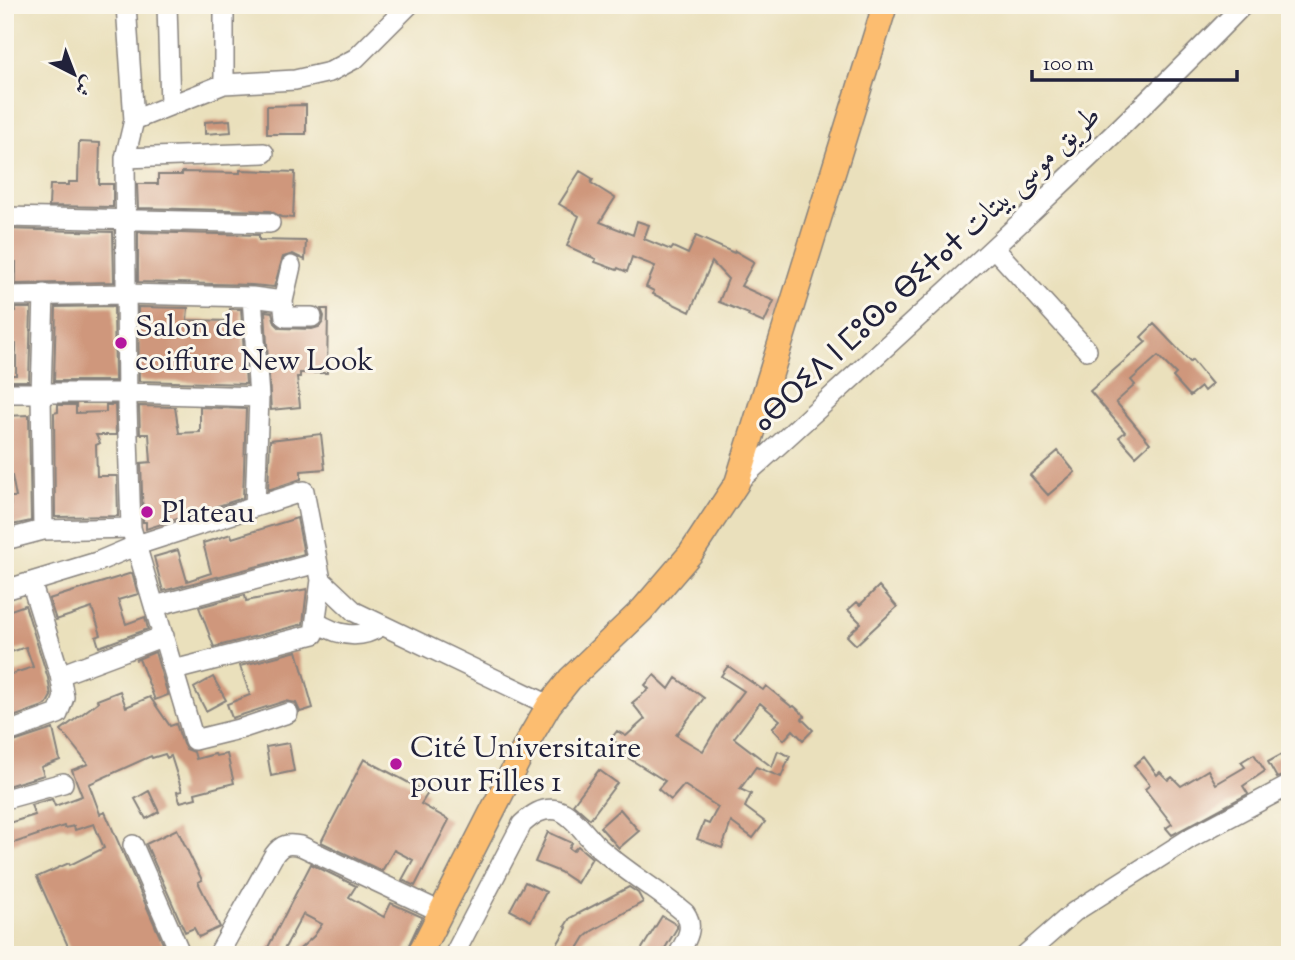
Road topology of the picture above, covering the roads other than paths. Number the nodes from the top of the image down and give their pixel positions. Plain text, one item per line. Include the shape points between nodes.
1 (126, 5) edge
2 (167, 5) edge
3 (224, 5) edge
4 (409, 5) edge
5 (886, 5) edge
6 (1243, 5) edge
7 (224, 83) junction
8 (170, 105) junction
9 (134, 120) junction
10 (264, 153) dead end
11 (125, 158) junction
12 (5, 217) edge
13 (125, 219) junction
14 (270, 223) dead end
15 (993, 248) junction
16 (291, 266) dead end
17 (44, 294) junction
18 (126, 294) junction
19 (5, 296) edge
20 (252, 297) junction
21 (282, 301) junction
22 (312, 317) dead end
23 (1087, 350) dead end
24 (5, 393) edge
25 (41, 393) junction
26 (127, 393) junction
27 (260, 397) junction
28 (737, 484) junction
29 (256, 507) junction
30 (43, 530) junction
31 (134, 537) junction
32 (5, 540) edge
33 (319, 572) junction
34 (31, 582) junction
35 (5, 590) edge
36 (155, 606) junction
37 (316, 622) junction
38 (381, 626) junction
39 (164, 636) junction
40 (174, 670) junction
41 (60, 675) junction
42 (549, 705) junction
43 (288, 713) dead end
44 (5, 733) edge
45 (63, 783) dead end
46 (1290, 785) edge
47 (5, 799) edge
48 (133, 845) dead end
49 (441, 912) junction
50 (181, 955) edge
51 (219, 955) edge
52 (419, 955) edge
53 (454, 955) edge
54 (678, 955) edge
55 (1025, 955) edge

1 - 9 street
2 - 8 street
3 - 7 street
4 - 7 street via 356,58 330,72 295,80
5 - 28 main road
6 - 15 street, ⴰⴱⵔⵉⴷ ⵏ ⵎⵓⵙⴰ ⴱⵉⵜⴰⵜ طريق موسى بيتات via 1163,88
7 - 8 street
8 - 9 street
9 - 11 street
10 - 11 street
11 - 13 street
12 - 13 street
13 - 14 street
13 - 18 street
15 - 23 street
15 - 28 street, ⴰⴱⵔⵉⴷ ⵏ ⵎⵓⵙⴰ ⴱⵉⵜⴰⵜ طريق موسى بيتات
16 - 21 street
17 - 18 street
17 - 19 street
17 - 25 street
18 - 20 street
18 - 26 street
20 - 21 street
20 - 27 street
21 - 22 street via 285,317
24 - 25 street
25 - 26 street
25 - 30 street
26 - 27 street
26 - 31 street
27 - 29 street
28 - 42 main road via 691,553
29 - 31 street
29 - 33 street via 304,491
30 - 31 street
30 - 32 street
31 - 34 street via 97,562
31 - 36 street
33 - 36 street
33 - 37 street
33 - 38 street via 355,612
34 - 35 street
34 - 41 street
36 - 39 street
37 - 38 street via 352,636
37 - 40 street via 314,634
38 - 42 street
39 - 40 street
39 - 41 street
40 - 43 street via 194,740
41 - 44 street via 64,697 58,714
42 - 49 main road
45 - 47 street
46 - 55 street via 1192,837 1074,912
48 - 50 street
49 - 51 street via 289,844 274,855
49 - 52 main road
53 - 54 street via 522,824 537,812 558,810 599,848 685,913 689,934

